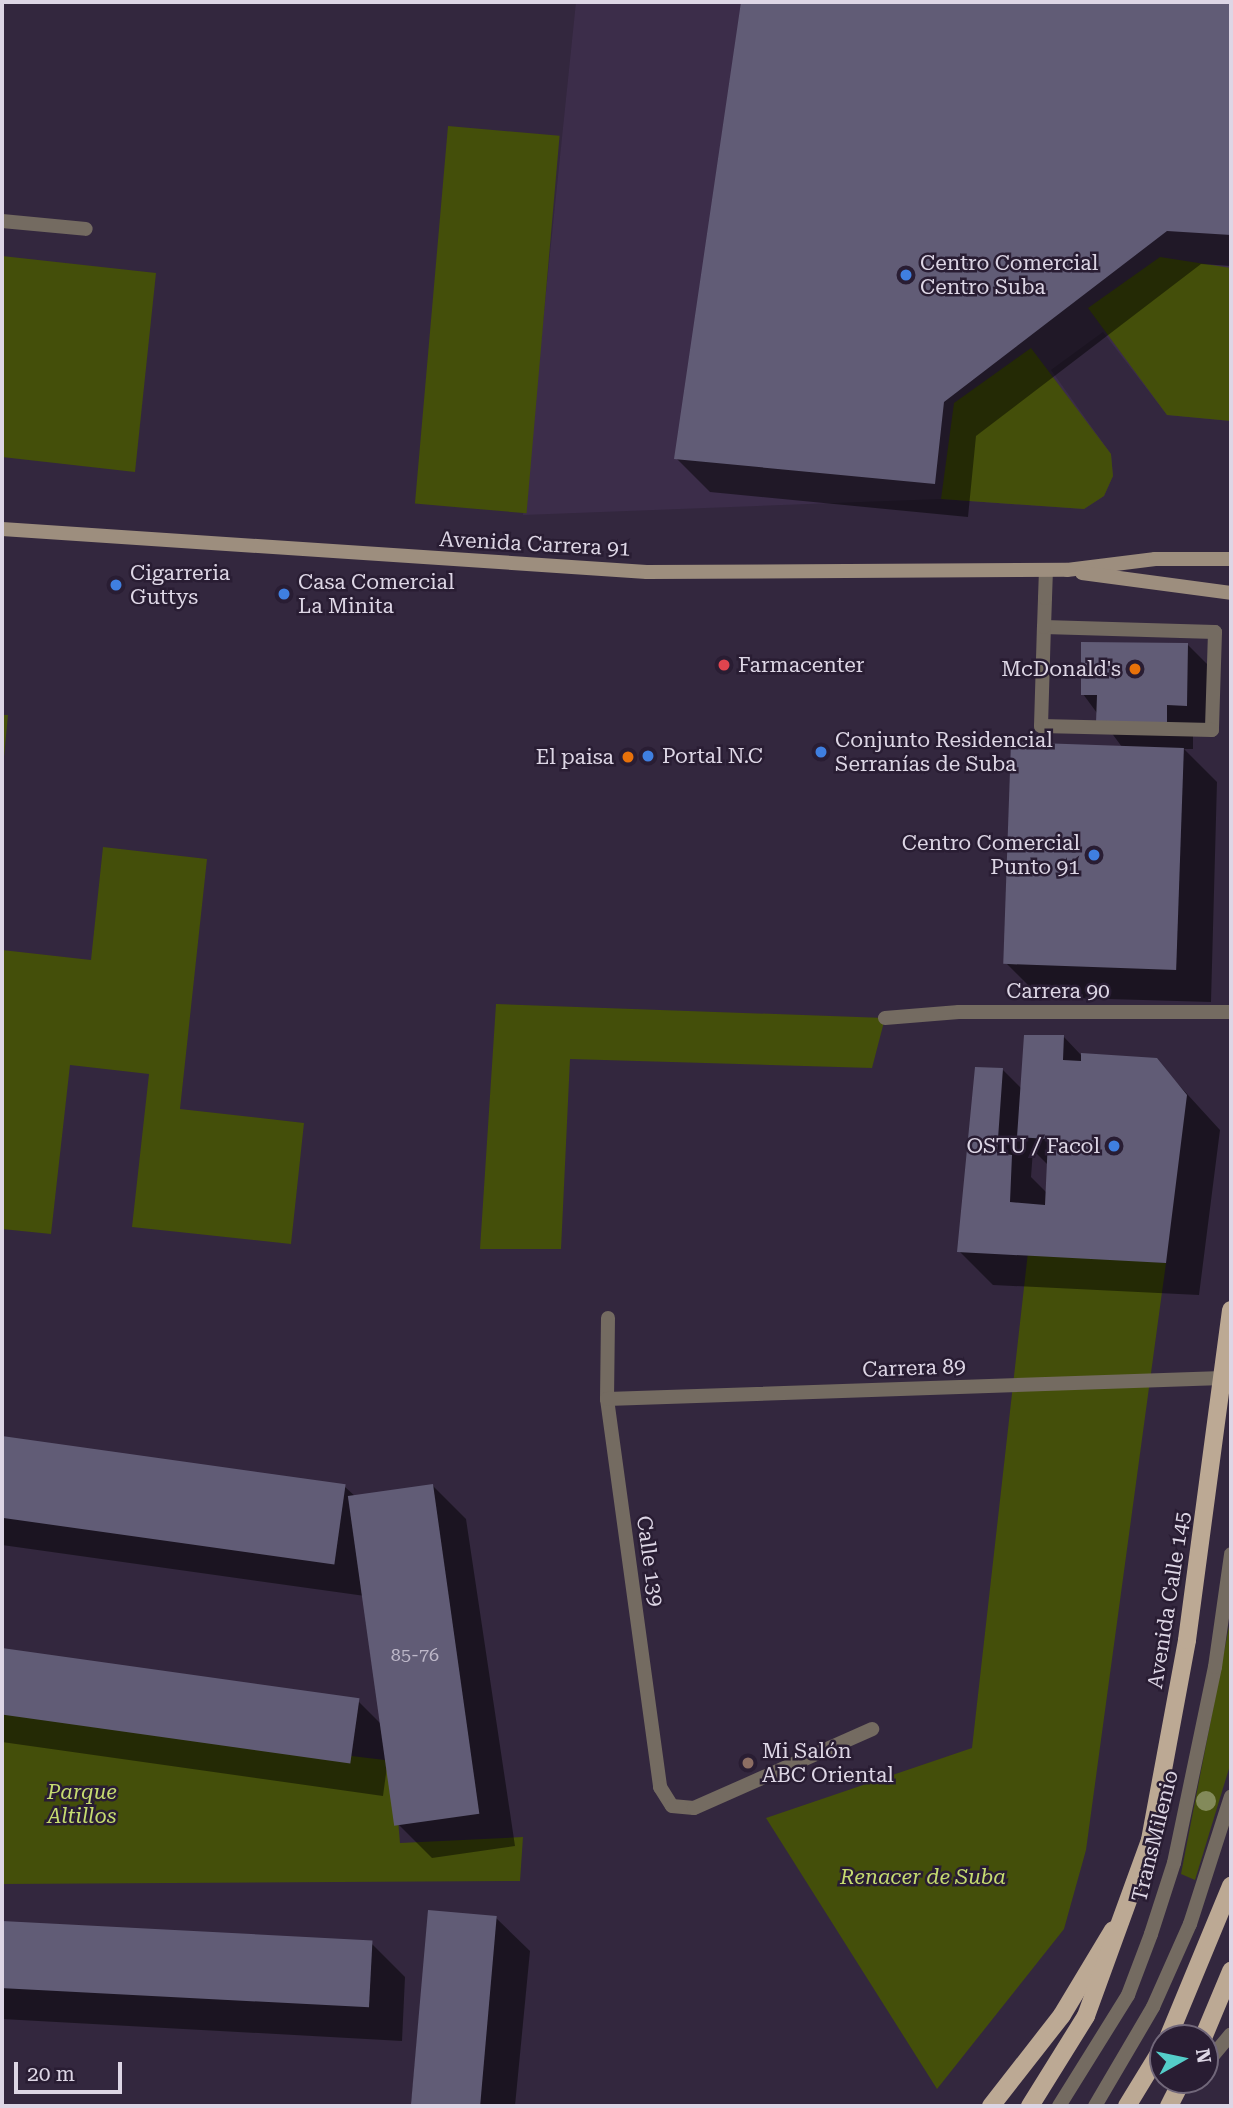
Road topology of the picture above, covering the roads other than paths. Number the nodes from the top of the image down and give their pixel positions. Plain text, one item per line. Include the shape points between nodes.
1 (2, 221) edge
2 (86, 229) dead end
3 (2, 529) edge
4 (1231, 559) edge
5 (1046, 570) junction
6 (1067, 570) junction
7 (1231, 593) edge
8 (1044, 627) junction
9 (1231, 1012) edge
10 (885, 1018) dead end
11 (1231, 1310) edge
12 (608, 1318) dead end
13 (1223, 1378) junction
14 (607, 1399) junction
15 (1231, 1554) edge
16 (872, 1729) dead end
17 (1231, 1796) edge
18 (1231, 1886) edge
19 (1134, 1894) junction
20 (1231, 1971) edge
21 (1174, 2024) edge
22 (1209, 2024) edge
23 (1231, 2036) edge
24 (1219, 2049) edge
25 (1149, 2070) edge
26 (990, 2106) edge
27 (1030, 2106) edge
28 (1059, 2106) edge
29 (1095, 2106) edge
30 (1127, 2106) edge

1 - 2 street
3 - 5 main road, Avenida Carrera 91 via 619,571
4 - 6 main road, Avenida Carrera 91 via 1155,559
5 - 6 main road, Avenida Carrera 91
5 - 8 street
6 - 7 main road, Avenida Carrera 91
8 - 8 street via 1041,726 1212,730 1215,632
9 - 10 street, Carrera 90 via 959,1012
11 - 13 main road, Avenida Calle 145
12 - 14 street, Calle 139
13 - 14 street, Carrera 89
13 - 19 main road, Avenida Calle 145 via 1187,1640
14 - 16 street, Calle 139 via 660,1787 672,1806 694,1808
15 - 28 street, TransMilenio via 1215,1667 1155,1922 1128,1995
17 - 29 street via 1190,1924 1153,2007
18 - 21 main road
19 - 26 main road, Avenida Calle 145 via 1062,2015
19 - 27 main road, Avenida Calle 145 via 1086,2016
20 - 22 main road
23 - 24 street
25 - 30 main road

